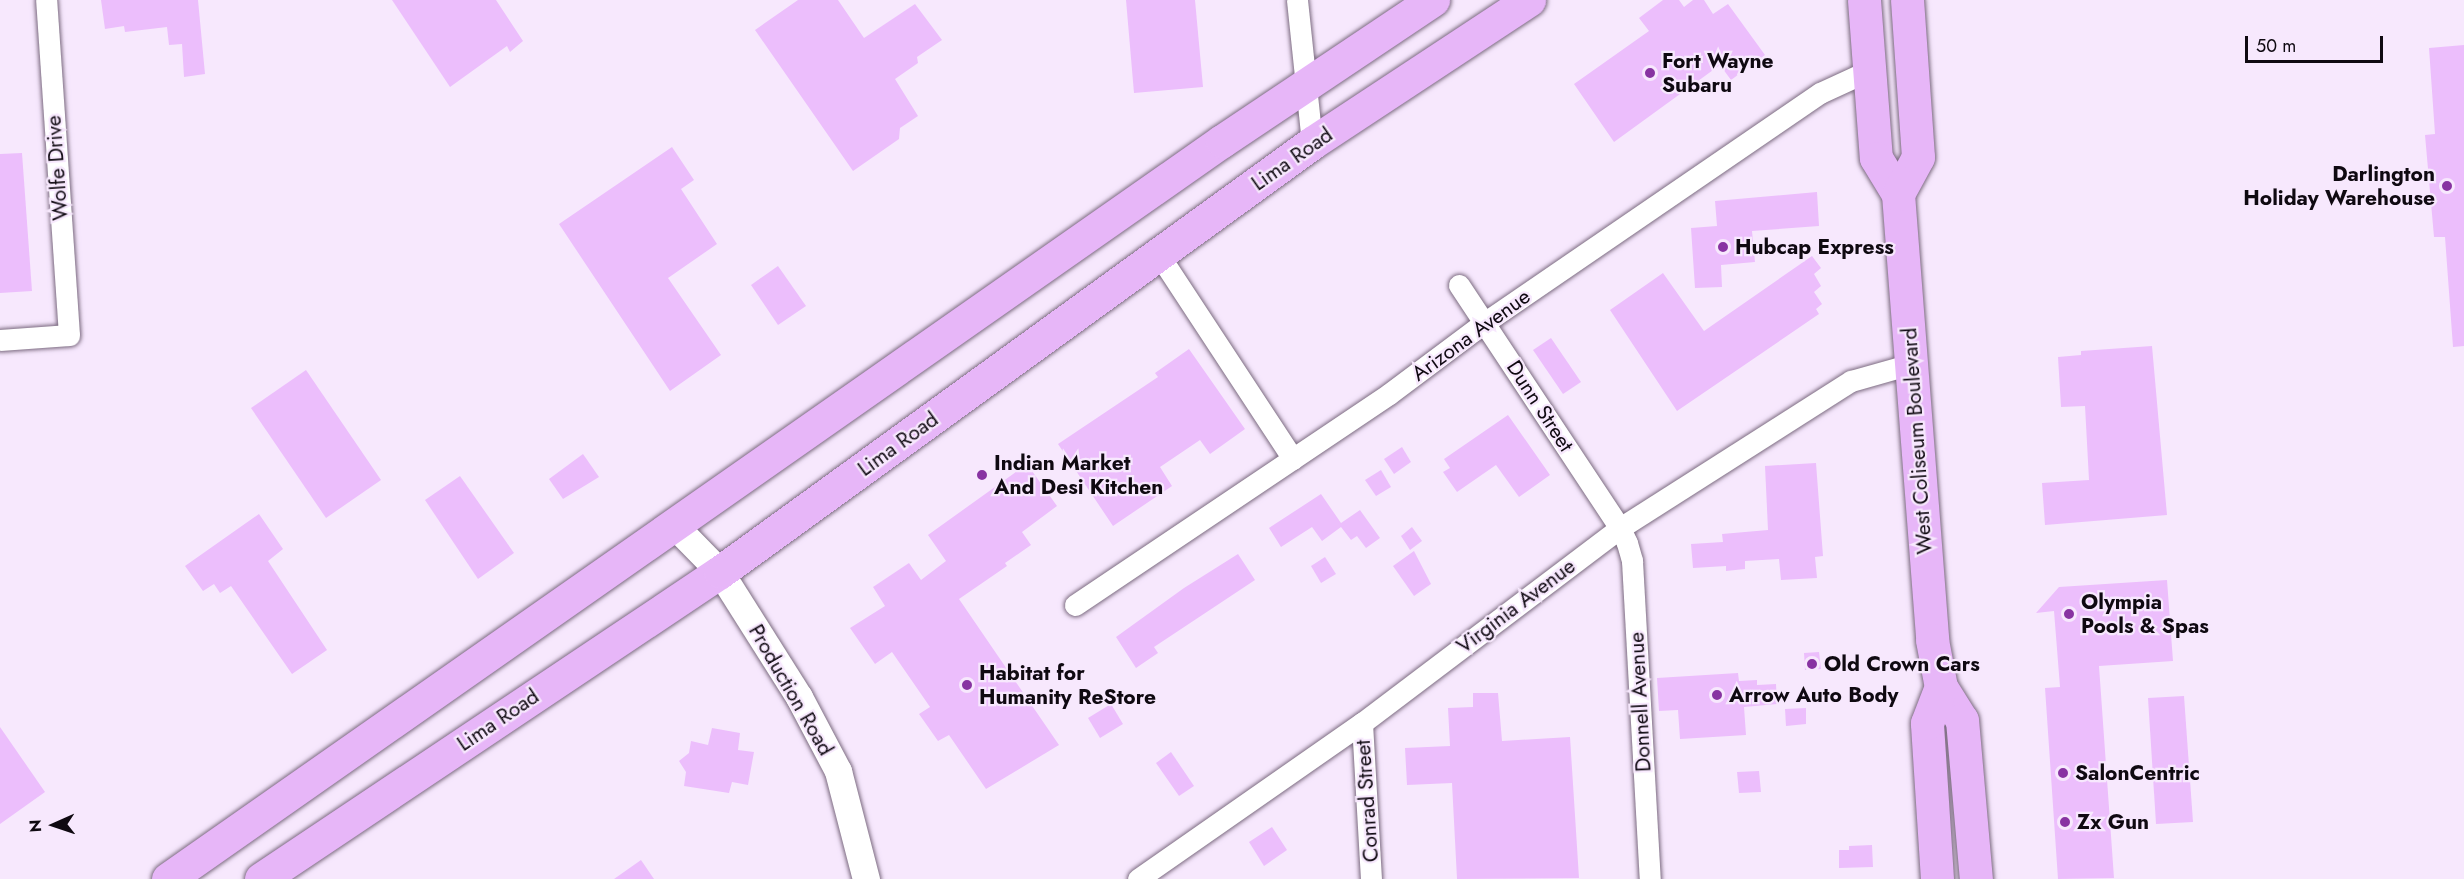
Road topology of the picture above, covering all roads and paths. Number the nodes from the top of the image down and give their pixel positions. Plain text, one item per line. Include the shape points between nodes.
1 (46, 0) edge
2 (1297, 0) edge
3 (1432, 0) edge
4 (1529, 0) edge
5 (1864, 0) edge
6 (1907, 0) edge
7 (1870, 70) junction
8 (1304, 84) junction
9 (1312, 142) junction
10 (1898, 194) junction
11 (1159, 255) junction
12 (1459, 285) dead end
13 (1484, 322) junction
14 (0, 340) edge
15 (1911, 364) junction
16 (1293, 459) junction
17 (673, 524) junction
18 (1620, 528) junction
19 (720, 572) junction
20 (1075, 605) dead end
21 (1941, 687) junction
22 (1362, 723) junction
23 (168, 879) edge
24 (261, 879) edge
25 (866, 879) edge
26 (1137, 879) edge
27 (1371, 879) edge
28 (1650, 879) edge
29 (1937, 879) edge
30 (1976, 879) edge

1 - 14 street, Wolfe Drive via 69,335
2 - 8 street
3 - 8 highway
4 - 9 highway, Lima Road
5 - 7 highway, West Coliseum Boulevard
6 - 10 highway via 1918,157
7 - 10 highway, West Coliseum Boulevard via 1876,158
7 - 13 street, Arizona Avenue via 1820,93
8 - 9 street
8 - 17 highway
9 - 11 highway, Lima Road
10 - 15 highway, West Coliseum Boulevard
11 - 16 street
11 - 19 highway, Lima Road
12 - 13 street, Dunn Street
13 - 16 street, Arizona Avenue via 1389,394
13 - 18 street, Dunn Street
15 - 18 street, Virginia Avenue via 1851,381
15 - 21 highway, West Coliseum Boulevard via 1932,640
16 - 20 street, Arizona Avenue
17 - 19 street, Production Road
17 - 23 highway
18 - 22 street, Virginia Avenue
18 - 28 street, Donnell Avenue via 1632,561
19 - 24 highway, Lima Road
19 - 25 street, Production Road via 799,697 838,771
21 - 29 highway via 1927,723
21 - 30 highway, West Coliseum Boulevard via 1962,720
22 - 26 street, Virginia Avenue
22 - 27 street, Conrad Street

